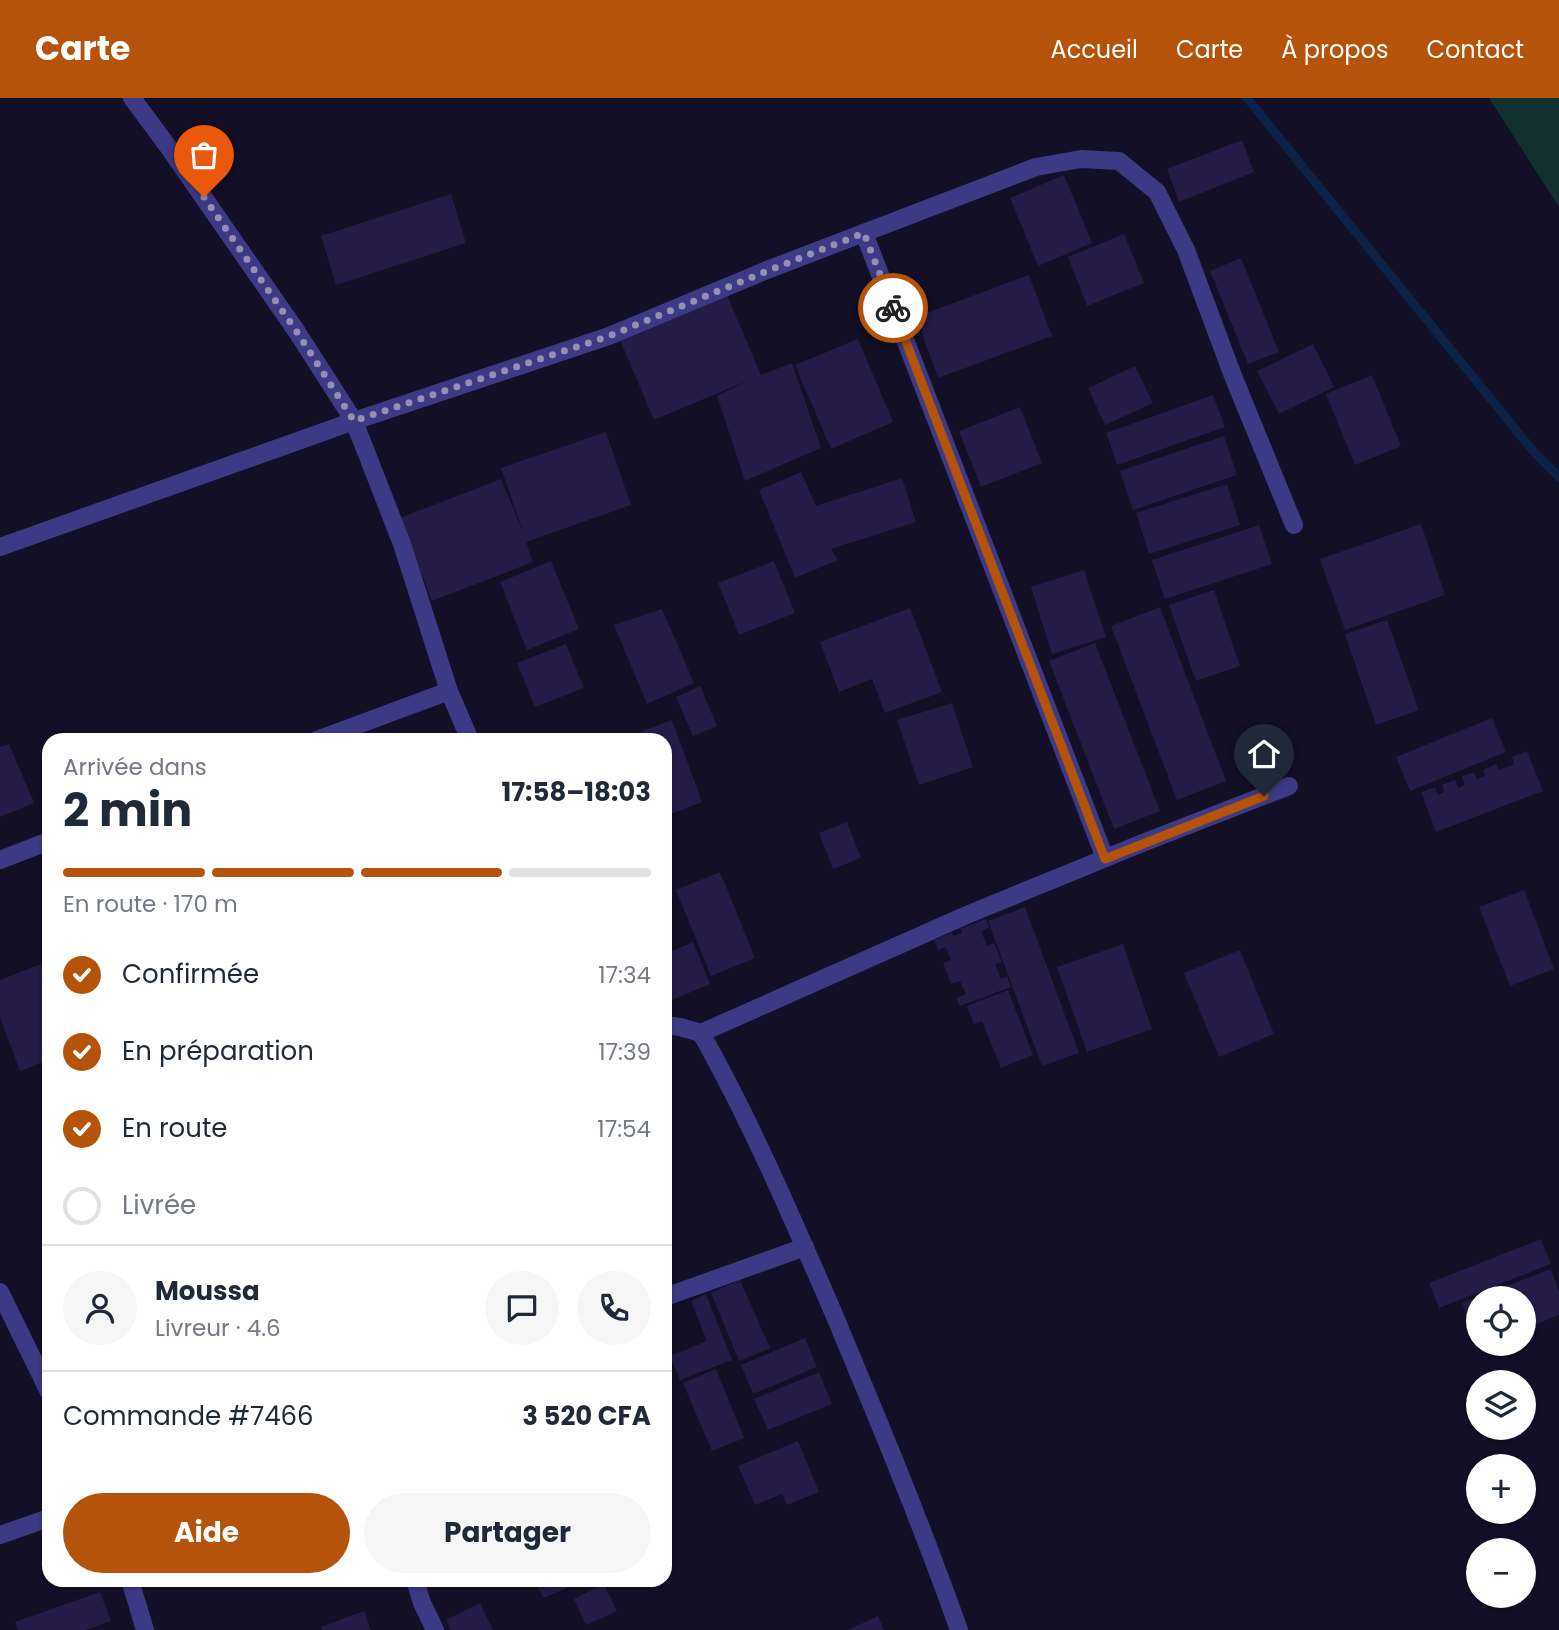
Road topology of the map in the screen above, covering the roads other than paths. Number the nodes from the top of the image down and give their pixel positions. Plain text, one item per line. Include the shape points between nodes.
1 (132, 98) edge
2 (864, 233) junction
3 (354, 421) junction
4 (1294, 525) dead end
5 (0, 547) edge
6 (449, 691) junction
7 (336, 733) edge
8 (467, 733) edge
9 (1289, 786) dead end
10 (42, 844) edge
11 (1105, 859) junction
12 (0, 860) edge
13 (672, 1026) edge
14 (701, 1033) junction
15 (805, 1247) junction
16 (0, 1292) edge
17 (672, 1294) edge
18 (42, 1378) edge
19 (42, 1520) edge
20 (0, 1535) edge
21 (132, 1587) edge
22 (417, 1587) edge
23 (145, 1630) edge
24 (435, 1630) edge
25 (959, 1630) edge

1 - 3 street
2 - 3 street via 609,336
2 - 4 street via 1036,167 1081,159 1119,161 1157,192 1186,250
2 - 11 street
3 - 5 street
3 - 6 street via 402,544
6 - 7 street
6 - 8 street
9 - 11 street
10 - 12 street
11 - 14 street
13 - 14 street
14 - 15 street
15 - 17 street
15 - 25 street
16 - 18 street
19 - 20 street
21 - 23 street
22 - 24 street

